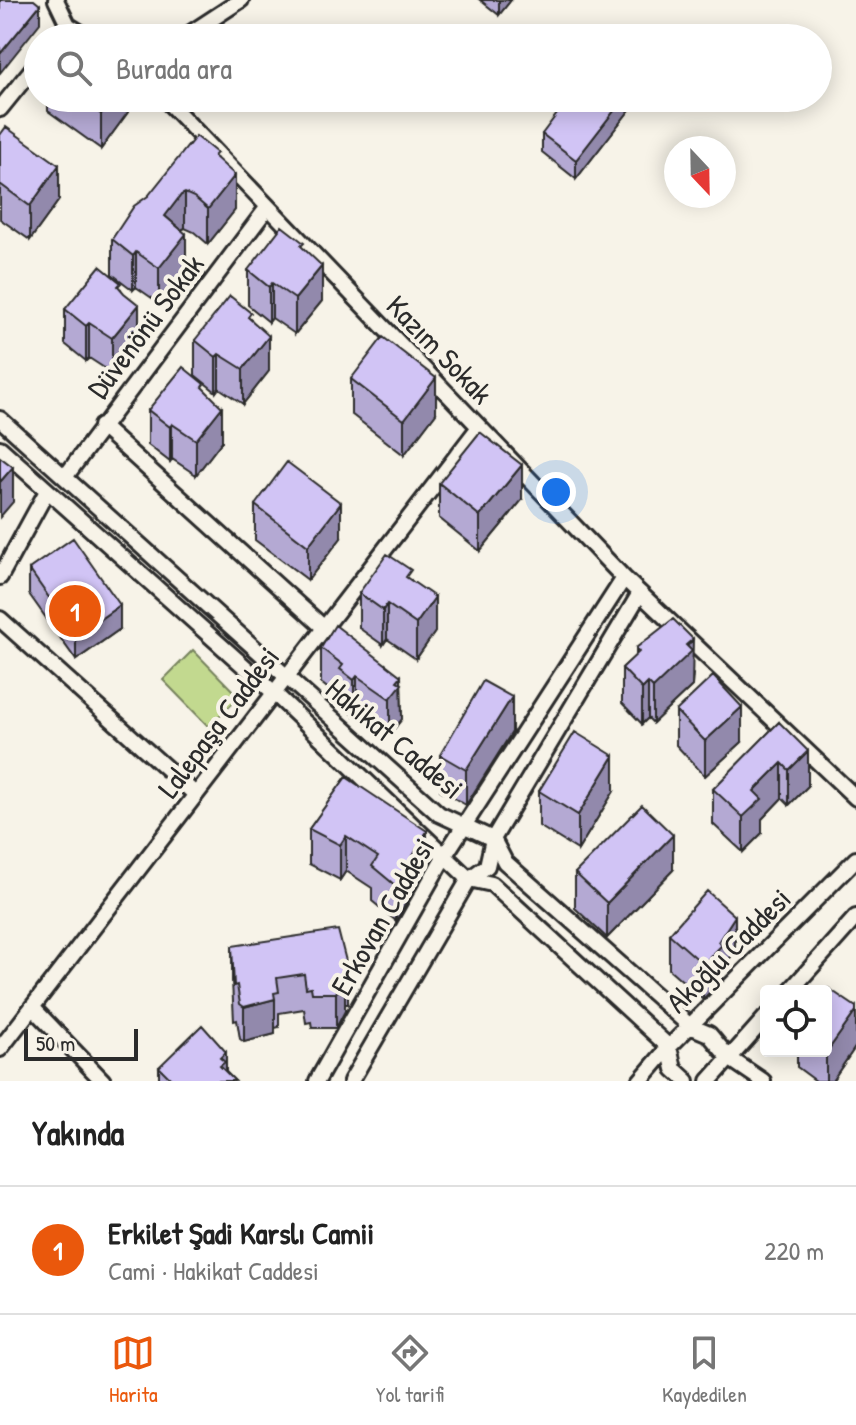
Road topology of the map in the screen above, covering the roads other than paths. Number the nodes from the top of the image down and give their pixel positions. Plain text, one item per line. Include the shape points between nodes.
1 (56, 0) edge
2 (241, 0) edge
3 (68, 24) edge
4 (204, 24) edge
5 (24, 79) edge
6 (0, 109) edge
7 (177, 112) edge
8 (267, 208) junction
9 (0, 419) edge
10 (101, 426) junction
11 (479, 427) junction
12 (0, 448) edge
13 (65, 477) junction
14 (47, 491) junction
15 (0, 577) edge
16 (624, 578) junction
17 (640, 593) junction
18 (0, 619) edge
19 (323, 627) junction
20 (284, 677) junction
21 (273, 692) junction
22 (195, 794) junction
23 (856, 798) edge
24 (465, 828) junction
25 (493, 839) junction
26 (445, 855) junction
27 (856, 859) edge
28 (469, 879) junction
29 (856, 917) edge
30 (795, 985) edge
31 (32, 1007) junction
32 (760, 1024) edge
33 (690, 1026) junction
34 (669, 1047) junction
35 (0, 1049) edge
36 (729, 1058) junction
37 (103, 1081) edge
38 (317, 1081) edge
39 (351, 1081) edge
40 (640, 1081) edge
41 (687, 1081) edge
42 (709, 1081) edge
43 (763, 1081) edge

1 - 3 street
2 - 4 street
5 - 6 street
7 - 8 street, Kazım Sokak
8 - 10 street, Düvenönü Sokak
8 - 11 street, Kazım Sokak
9 - 13 street, Hakikat Caddesi
10 - 13 street, Düvenönü Sokak
10 - 19 street
11 - 16 street, Kazım Sokak
11 - 19 street, Lalepaşa Caddesi
12 - 14 street, Hakikat Caddesi
13 - 20 street, Hakikat Caddesi
14 - 15 street
14 - 21 street, Hakikat Caddesi
16 - 17 street, Kazım Sokak
16 - 24 street, Erkovan Caddesi
17 - 23 street, Kazım Sokak
17 - 25 street, Erkovan Caddesi
18 - 22 street
19 - 20 street, Lalepaşa Caddesi
20 - 21 street, Lalepaşa Caddesi
20 - 24 street, Hakikat Caddesi via 439,814
21 - 22 street, Lalepaşa Caddesi
21 - 26 street, Hakikat Caddesi
22 - 31 street, Lalepaşa Caddesi
24 - 25 street, Hakikat Caddesi
24 - 26 street, Erkovan Caddesi
25 - 28 street, Erkovan Caddesi via 487,866
25 - 33 street via 505,862
26 - 28 street, Hakikat Caddesi
26 - 38 street, Erkovan Caddesi
27 - 33 street, Akoğlu Caddesi
28 - 34 street, Hakikat Caddesi via 492,884
28 - 39 street, Erkovan Caddesi
29 - 30 street
31 - 35 street, Lalepaşa Caddesi
31 - 37 street
32 - 36 street
33 - 34 street, Akoğlu Caddesi
33 - 36 street via 709,1034
34 - 40 street, Akoğlu Caddesi
34 - 41 street, Hakikat Caddesi via 674,1069
36 - 42 street
36 - 43 street

